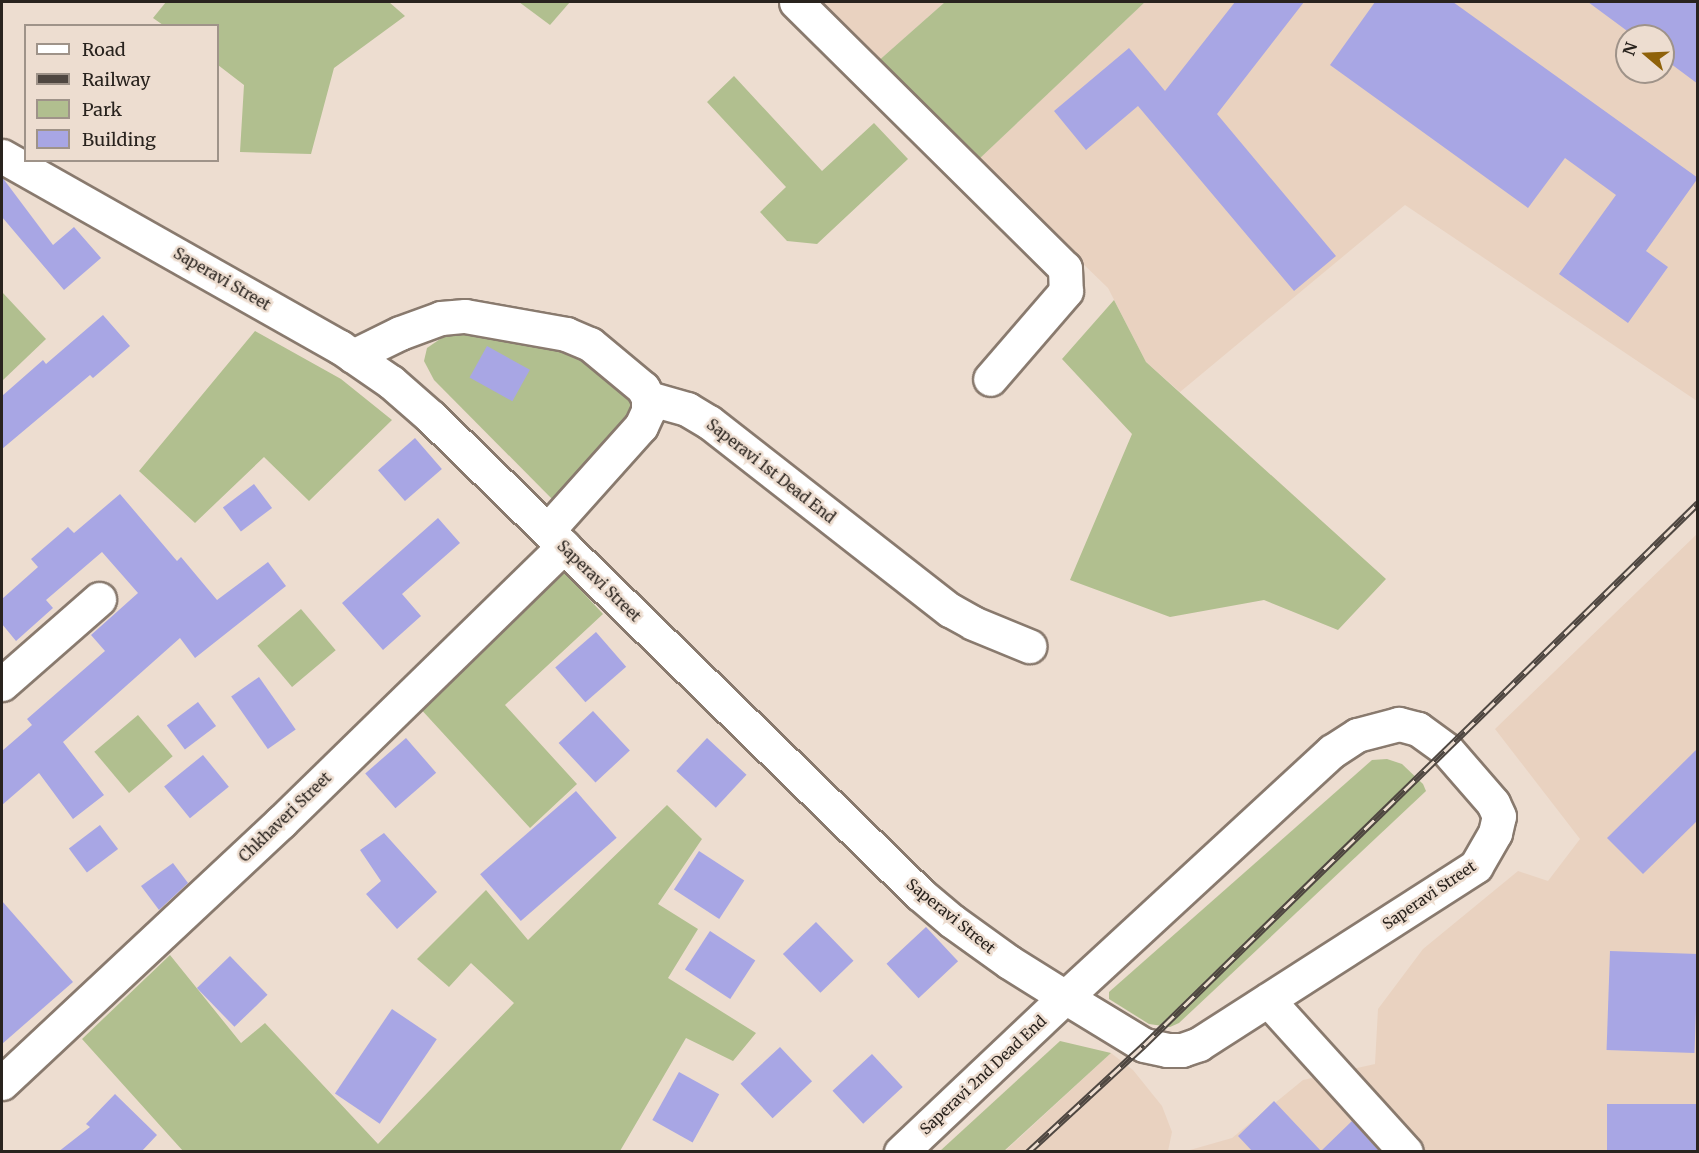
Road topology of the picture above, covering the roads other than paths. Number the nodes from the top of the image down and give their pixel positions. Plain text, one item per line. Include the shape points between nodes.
1 (796, 2) edge
2 (2, 156) edge
3 (353, 356) junction
4 (990, 379) dead end
5 (648, 398) junction
6 (556, 538) junction
7 (99, 599) dead end
8 (1029, 646) dead end
9 (2, 684) edge
10 (1065, 998) junction
11 (1268, 1000) junction
12 (2, 1083) edge
13 (901, 1152) edge
14 (1406, 1152) edge

1 - 4 street via 1065,268 1066,291
2 - 3 street, Saperavi Street
3 - 5 street via 441,318 465,316 566,334 590,344 643,388
3 - 6 street, Saperavi Street via 431,417
5 - 6 street via 648,411 641,426
5 - 8 street, Saperavi 1st Dead End via 687,409 709,422 950,610
6 - 10 street, Saperavi Street via 920,894 1009,962
6 - 12 street, Chkhaveri Street via 281,822
7 - 9 street
10 - 11 street, Saperavi Street via 1144,1045 1167,1050 1200,1044
10 - 11 street, Saperavi Street via 1332,752 1358,735 1380,727 1399,724 1418,729 1447,750 1493,803 1499,816 1486,852 1476,867
10 - 13 street, Saperavi 2nd Dead End
11 - 14 street

